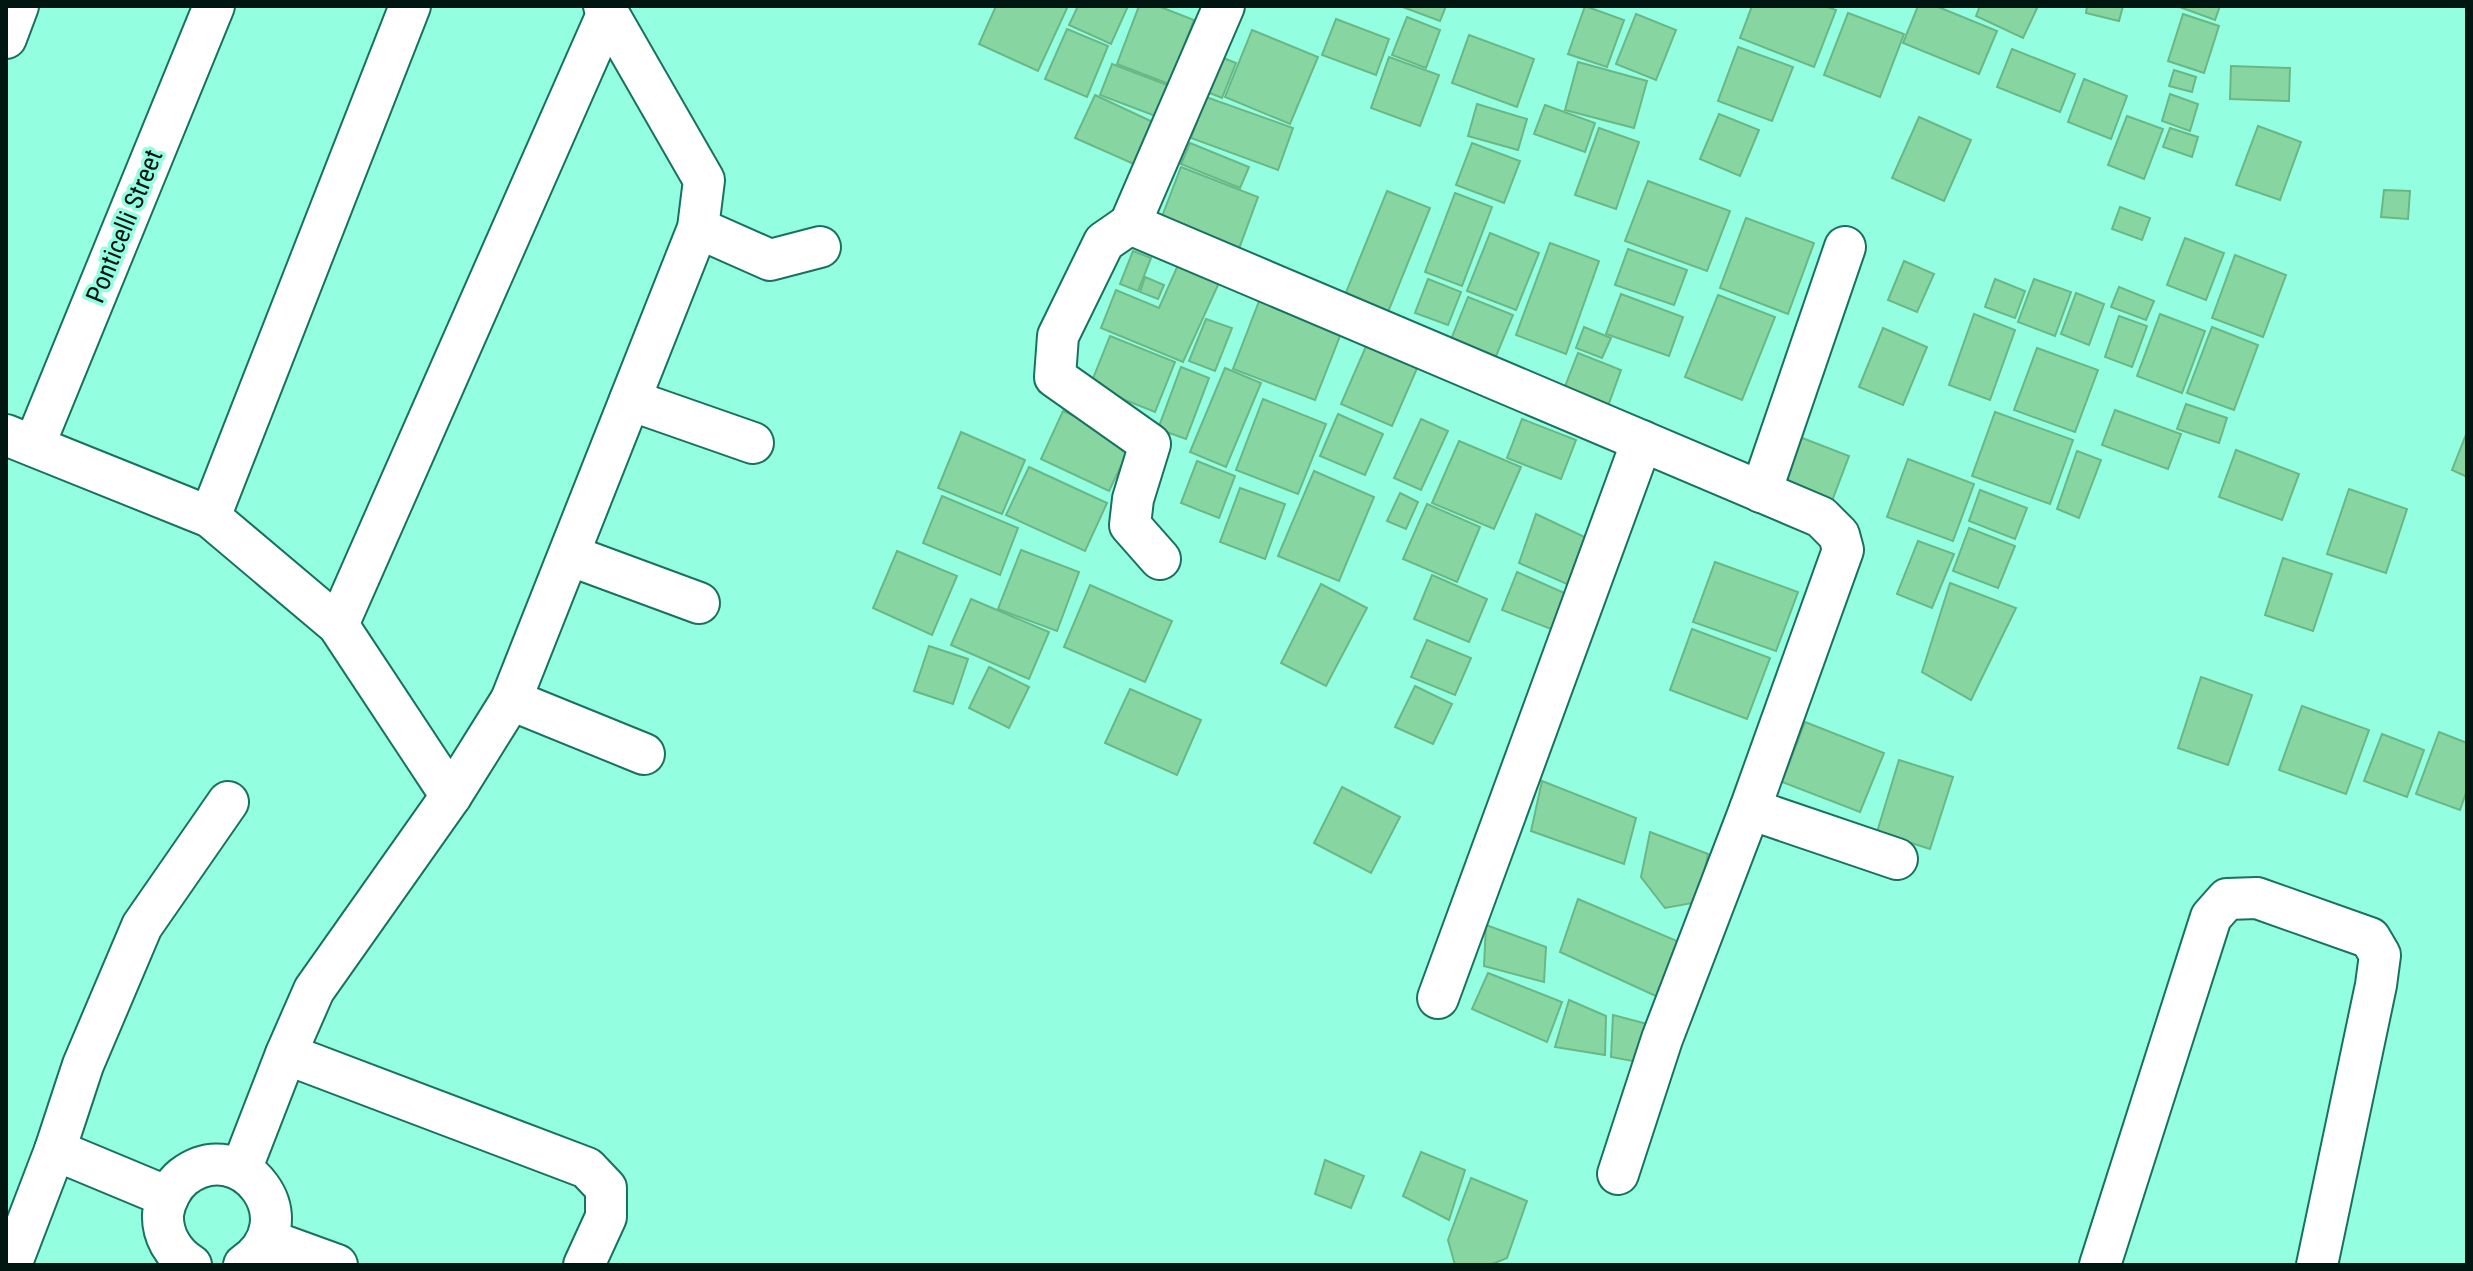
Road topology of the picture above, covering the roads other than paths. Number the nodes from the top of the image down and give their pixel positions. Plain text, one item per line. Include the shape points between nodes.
1 (18, 6) edge
2 (214, 6) edge
3 (410, 6) edge
4 (1224, 6) edge
5 (606, 9) edge
6 (6, 38) edge
7 (1130, 224) junction
8 (698, 228) junction
9 (820, 247) dead end
10 (1845, 247) dead end
11 (630, 400) junction
12 (20, 440) edge
13 (1642, 441) junction
14 (753, 443) dead end
15 (1761, 492) junction
16 (210, 517) junction
17 (569, 555) junction
18 (1160, 559) dead end
19 (699, 603) dead end
20 (338, 625) junction
21 (511, 700) junction
22 (644, 754) dead end
23 (451, 796) junction
24 (228, 802) dead end
25 (1750, 809) junction
26 (1897, 859) dead end
27 (1438, 998) dead end
28 (286, 1054) junction
29 (55, 1150) junction
30 (241, 1170) junction
31 (1618, 1174) dead end
32 (168, 1197) junction
33 (256, 1252) edge
34 (11, 1265) edge
35 (191, 1265) edge
36 (337, 1265) edge
37 (584, 1265) edge
38 (2100, 1265) edge
39 (2317, 1265) edge

1 - 6 street
2 - 12 street, Ponticelli Street
3 - 16 street
4 - 7 street
5 - 8 street via 704,180
5 - 20 street
7 - 13 street
7 - 18 street via 1104,242 1097,255 1058,336 1055,377 1150,444 1130,525
8 - 9 street via 770,260
8 - 11 street
10 - 15 street
11 - 14 street
11 - 17 street
12 - 16 street
13 - 15 street
13 - 27 street
15 - 25 street via 1821,517 1839,535 1843,550
16 - 20 street
17 - 19 street
17 - 21 street
20 - 23 street
21 - 22 street
21 - 23 street
23 - 28 street via 314,990
24 - 29 street via 142,926 83,1065
25 - 26 street
25 - 31 street via 1662,1039
28 - 30 street
28 - 37 street via 587,1168 606,1188 606,1217
29 - 32 street
29 - 34 street
30 - 32 street via 207,1165 177,1182
30 - 33 street via 255,1179 271,1207 272,1224
32 - 35 street via 165,1231 171,1247
33 - 36 street
38 - 39 street via 2211,917 2227,899 2257,898 2370,938 2380,955

